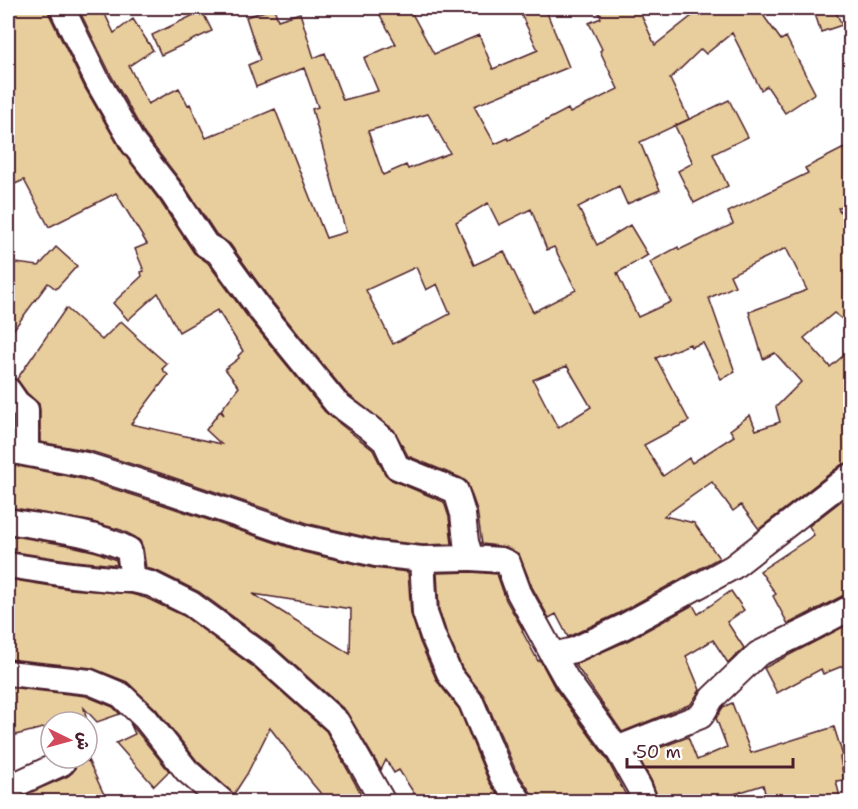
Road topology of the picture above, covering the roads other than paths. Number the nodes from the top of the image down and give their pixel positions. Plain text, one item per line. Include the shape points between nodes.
1 (62, 8) edge
2 (8, 390) edge
3 (15, 451) edge
4 (850, 476) edge
5 (8, 521) edge
6 (471, 558) junction
7 (422, 559) junction
8 (8, 565) edge
9 (133, 580) junction
10 (850, 608) edge
11 (553, 655) junction
12 (8, 673) edge
13 (618, 750) junction
14 (47, 770) edge
15 (8, 788) edge
16 (223, 801) edge
17 (383, 801) edge
18 (520, 801) edge
19 (645, 801) edge

1 - 6 street via 133,143 206,245 218,252 336,403 385,441 397,467 456,491
2 - 3 street via 26,410 26,444
3 - 7 street via 86,465 306,538 376,554
4 - 11 street via 733,567 623,627 574,650
5 - 9 street via 115,543 129,550
6 - 7 street
6 - 11 street via 508,563 519,593
7 - 18 street via 425,613 433,636 450,675 471,702 502,776
8 - 9 street
9 - 17 street via 151,584 191,604 264,657 337,722
10 - 13 street via 758,654 712,698 701,716
11 - 13 street
12 - 16 street via 90,682 121,695 145,718 187,771
13 - 19 street
14 - 15 street

